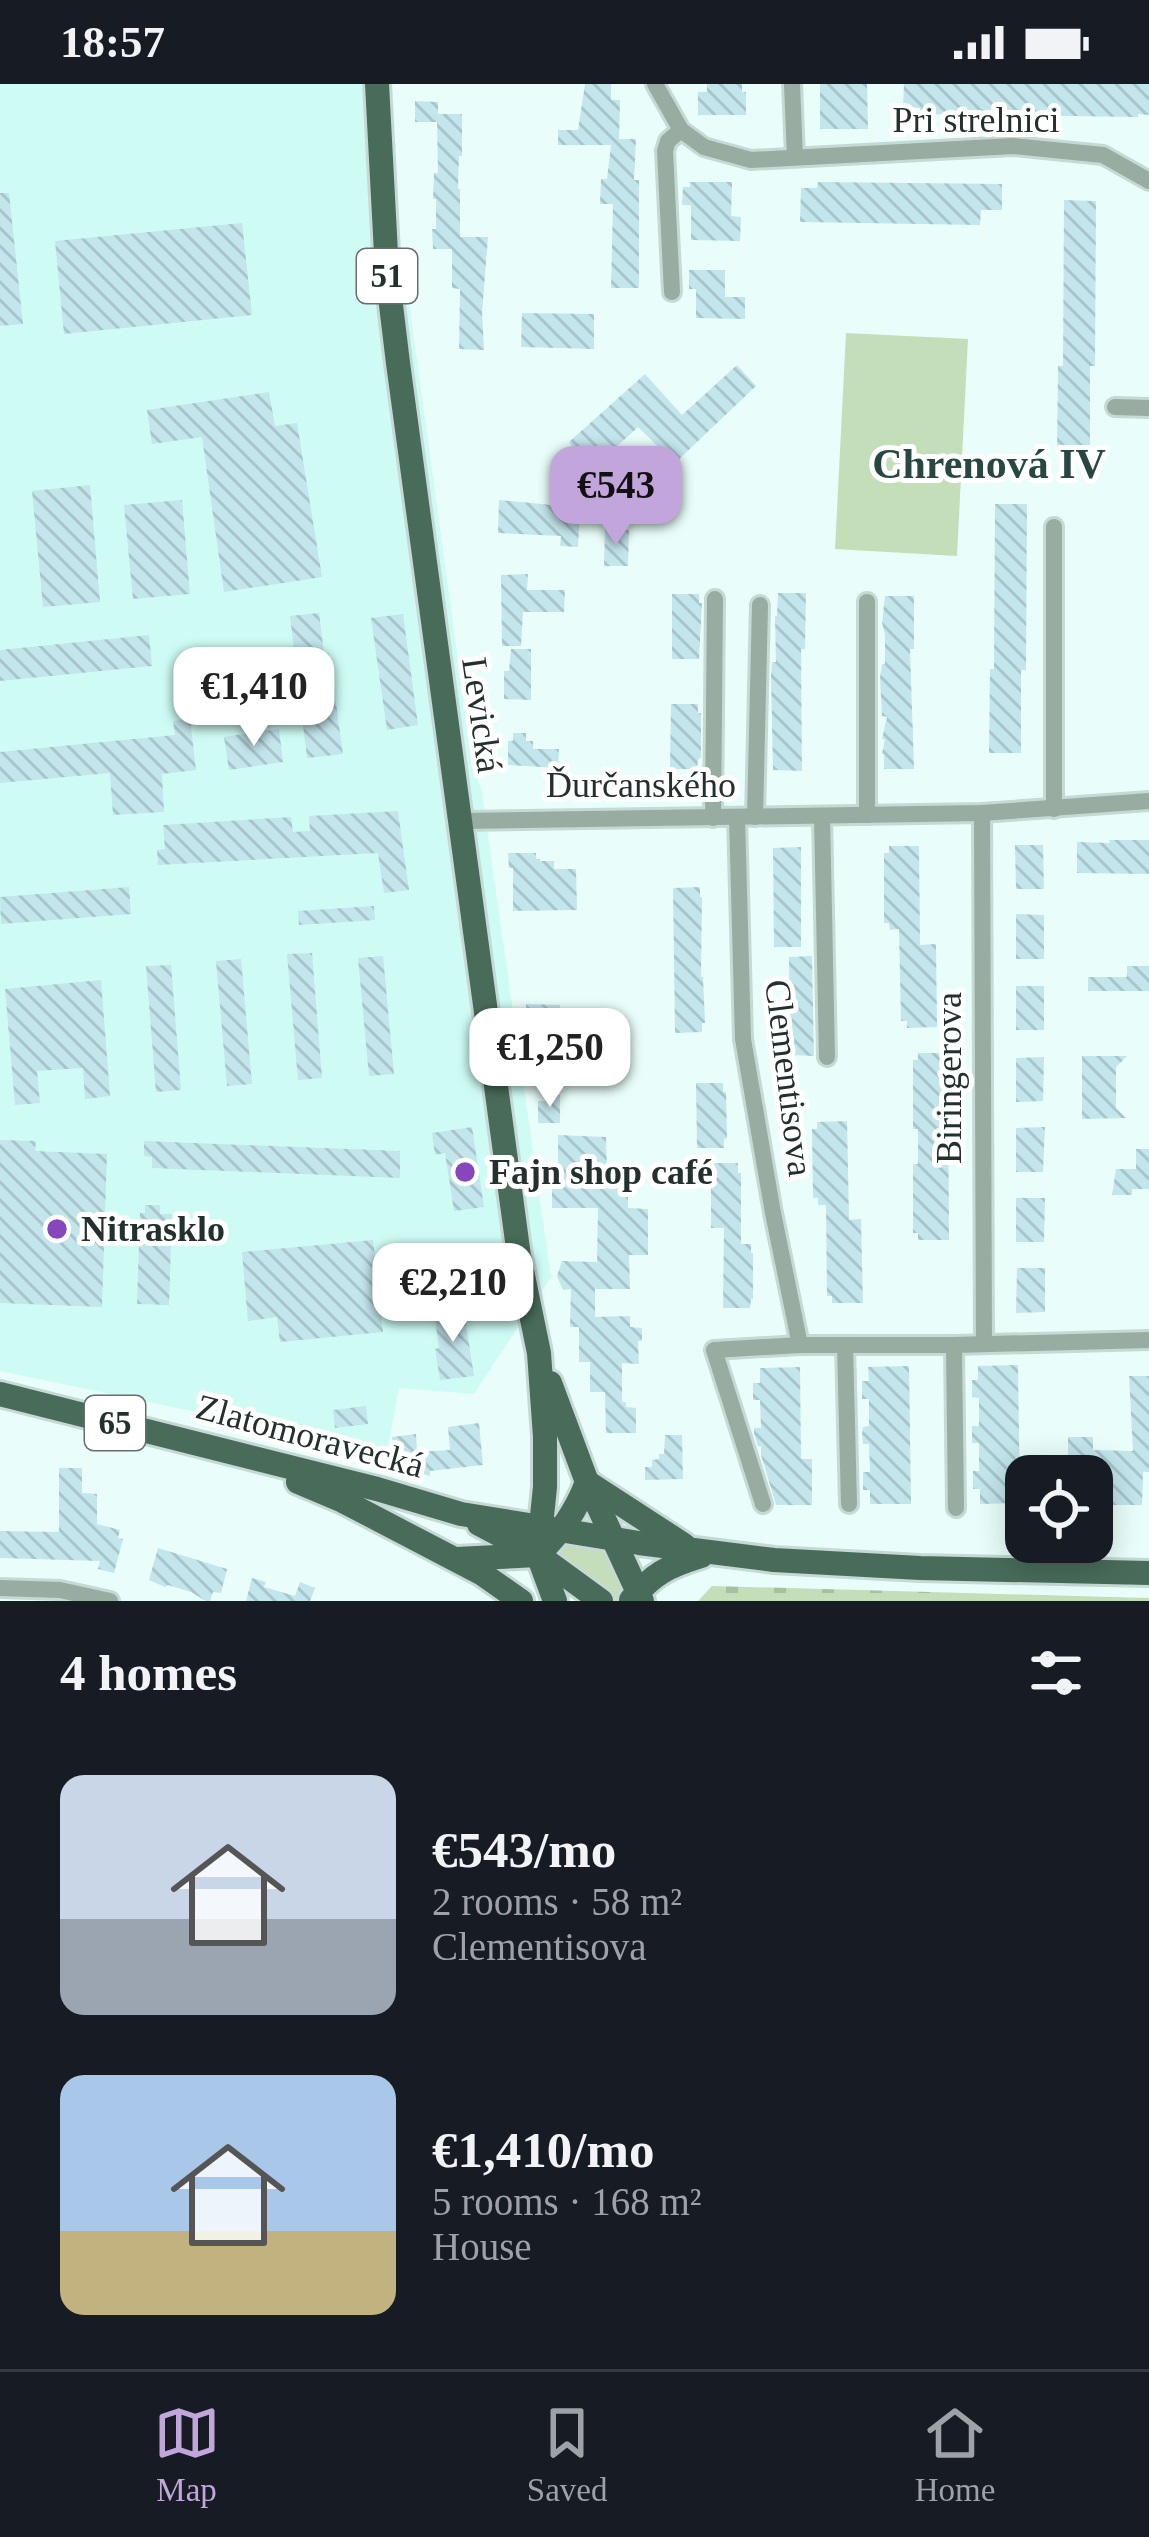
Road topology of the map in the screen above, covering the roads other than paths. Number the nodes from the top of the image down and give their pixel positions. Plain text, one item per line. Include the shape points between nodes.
1 (377, 84) edge
2 (655, 84) edge
3 (792, 84) edge
4 (681, 130) junction
5 (795, 157) junction
6 (1149, 181) edge
7 (672, 292) dead end
8 (1115, 407) dead end
9 (1149, 408) edge
10 (1054, 526) dead end
11 (715, 598) dead end
12 (867, 602) dead end
13 (760, 605) dead end
14 (1149, 801) edge
15 (1054, 809) junction
16 (982, 813) junction
17 (867, 815) junction
18 (821, 816) junction
19 (746, 817) junction
20 (713, 818) junction
21 (461, 821) junction
22 (827, 1057) dead end
23 (1149, 1340) edge
24 (984, 1343) junction
25 (800, 1345) junction
26 (845, 1345) junction
27 (954, 1345) junction
28 (539, 1352) junction
29 (0, 1394) edge
30 (229, 1452) junction
31 (587, 1483) junction
32 (763, 1504) dead end
33 (849, 1504) dead end
34 (956, 1508) dead end
35 (461, 1514) junction
36 (552, 1527) junction
37 (611, 1538) junction
38 (709, 1553) junction
39 (538, 1555) junction
40 (455, 1559) junction
41 (1149, 1574) edge
42 (0, 1588) edge
43 (636, 1598) edge
44 (110, 1601) edge
45 (521, 1601) edge
46 (555, 1601) edge
47 (601, 1601) edge

1 - 21 main road, Levická / 51 via 387,272
2 - 4 street
3 - 5 street
4 - 5 street, Pri strelnici via 704,147 751,160
4 - 7 street via 664,151
5 - 6 street, Pri strelnici via 1013,146 1103,155
8 - 9 street
10 - 15 street
11 - 20 street
12 - 17 street
13 - 19 street, Clementisova
14 - 15 street, Ďurčanského
15 - 16 street, Ďurčanského
16 - 17 street, Ďurčanského
16 - 24 street, Biringerova
17 - 18 street, Ďurčanského
18 - 19 street, Ďurčanského
18 - 22 street
19 - 20 street, Ďurčanského
19 - 25 street, Clementisova via 743,1039
20 - 21 street, Ďurčanského
21 - 28 main road, Levická / 51 via 518,1256
23 - 24 street
24 - 27 street
25 - 26 street
25 - 32 street via 714,1350
26 - 27 street
26 - 33 street
27 - 34 street
28 - 31 main road, Levická / 51
28 - 36 main road, Levická / 51
29 - 30 main road, Zlatomoravecká / 65
30 - 35 main road, Zlatomoravecká / 65
30 - 40 main road, 65
31 - 36 main road, 51 via 578,1505
31 - 37 main road, Levická / 51
31 - 38 main road via 678,1543
35 - 36 main road, 65
35 - 39 main road, 65
36 - 37 main road, 65
36 - 39 main road, 51
37 - 38 main road, 65
37 - 43 main road, 51
38 - 41 main road
38 - 43 main road via 668,1566
39 - 40 main road
39 - 46 main road, 51
39 - 47 main road, 65
40 - 45 main road, 65
42 - 44 street

